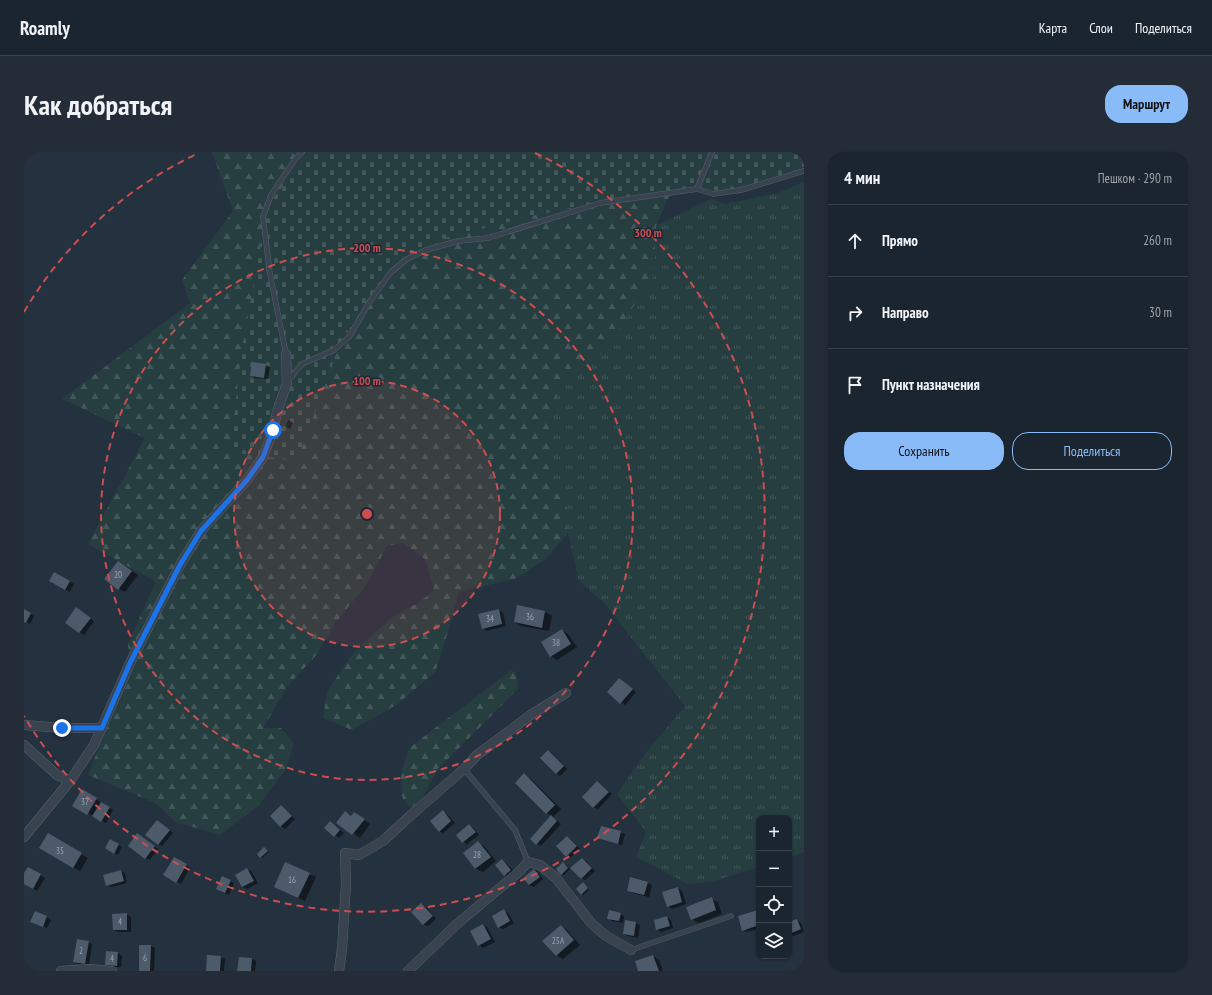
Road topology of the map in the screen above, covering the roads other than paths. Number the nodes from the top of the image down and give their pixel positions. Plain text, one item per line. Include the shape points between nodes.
1 (302, 152) edge
2 (712, 152) edge
3 (804, 171) edge
4 (697, 190) junction
5 (286, 354) joint
6 (287, 383) junction
7 (566, 693) dead end
8 (24, 725) edge
9 (102, 728) junction
10 (24, 745) edge
11 (464, 769) junction
12 (70, 781) junction
13 (24, 837) edge
14 (528, 862) junction
15 (731, 916) dead end
16 (631, 950) joint
17 (61, 971) edge
18 (112, 971) edge
19 (339, 971) edge
20 (408, 971) edge

1 - 5 lane via 271,194 263,217 270,274
2 - 4 lane
3 - 4 lane via 741,190 712,194
4 - 6 lane via 600,203 488,238 458,241 426,250 407,259 391,272 349,337 334,350 302,364
5 - 6 street
6 - 9 street via 263,457 247,480 201,531 180,565 130,663
7 - 11 street via 532,714 483,751
8 - 9 street
9 - 12 street
10 - 12 street via 57,775
11 - 14 lane via 515,830
11 - 19 street via 383,841 359,855 345,853 346,884
12 - 13 street
14 - 16 street via 540,865 556,878 591,923 606,936
14 - 20 street
15 - 16 lane
17 - 18 street

